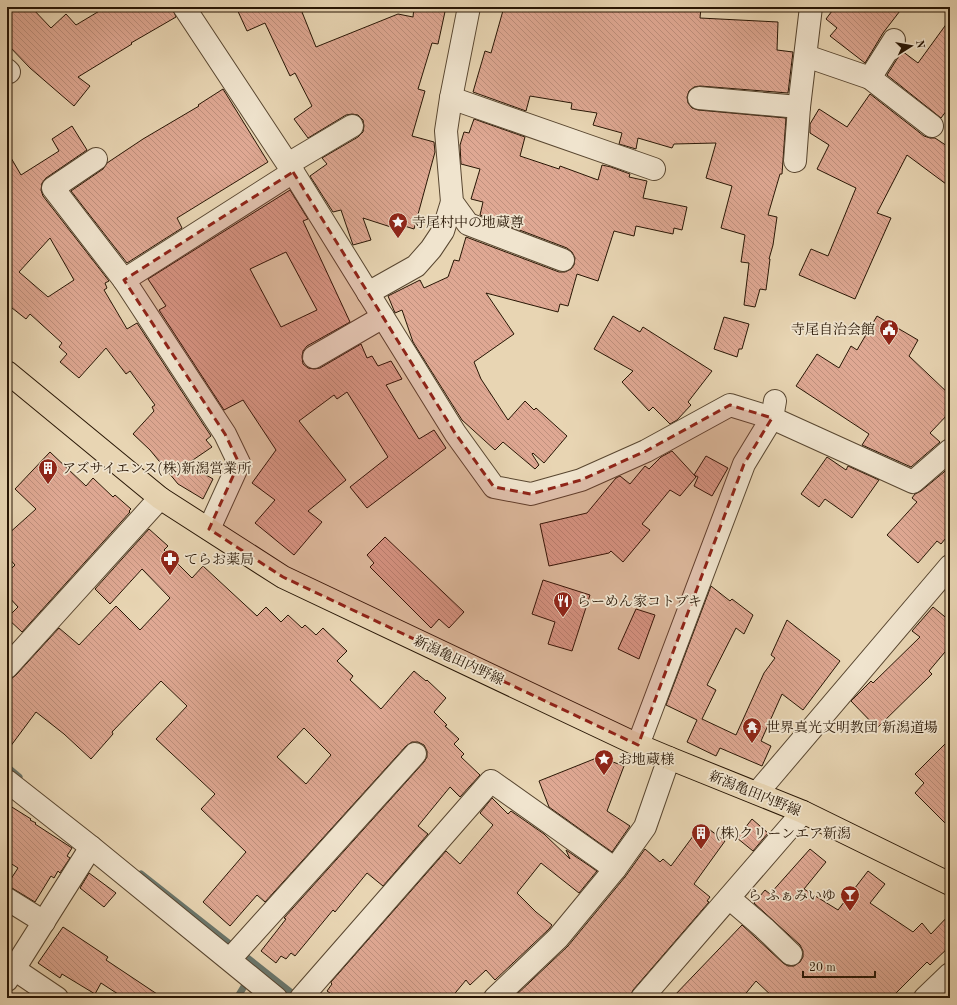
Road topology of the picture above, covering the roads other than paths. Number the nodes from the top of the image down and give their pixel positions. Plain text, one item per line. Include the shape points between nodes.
1 (184, 7) edge
2 (470, 7) edge
3 (811, 7) edge
4 (894, 40) dead end
5 (806, 56) junction
6 (870, 78) junction
7 (451, 98) junction
8 (699, 98) dead end
9 (799, 107) junction
10 (352, 126) dead end
11 (932, 126) dead end
12 (96, 159) dead end
13 (795, 161) dead end
14 (290, 168) junction
15 (654, 169) dead end
16 (452, 202) junction
17 (563, 260) dead end
18 (124, 280) junction
19 (368, 293) junction
20 (383, 317) junction
21 (314, 357) dead end
22 (7, 372) edge
23 (773, 410) junction
24 (950, 450) edge
25 (160, 498) junction
26 (209, 530) junction
27 (950, 566) edge
28 (7, 667) edge
29 (638, 745) junction
30 (415, 754) dead end
31 (668, 758) junction
32 (7, 781) edge
33 (757, 793) junction
34 (804, 812) junction
35 (92, 847) junction
36 (615, 869) junction
37 (950, 884) edge
38 (728, 898) junction
39 (7, 899) edge
40 (44, 922) junction
41 (791, 954) dead end
42 (230, 959) junction
43 (950, 974) edge
44 (10, 975) edge
45 (57, 998) edge
46 (276, 998) edge
47 (301, 998) edge
48 (495, 998) edge
49 (642, 998) edge
50 (925, 998) edge

1 - 14 street
2 - 7 street
3 - 5 street
4 - 6 street
5 - 6 street
5 - 9 street
6 - 11 street
7 - 15 street
7 - 16 street via 446,131
8 - 9 street
9 - 13 street
10 - 14 street
12 - 18 street via 53,188
14 - 18 street
14 - 19 street
16 - 17 street via 468,224
16 - 19 street via 443,231 432,249 416,266
18 - 26 street via 225,434 239,463
19 - 20 street
20 - 21 street
20 - 23 street via 455,433 494,487 531,494 581,480 646,451 730,405
22 - 25 main road, 新潟亀田内野線
23 - 24 street via 913,482
23 - 29 street via 744,464
25 - 26 main road, 新潟亀田内野線
25 - 28 street
26 - 29 main road, 新潟亀田内野線 via 283,577
27 - 33 street
29 - 31 main road, 新潟亀田内野線
30 - 42 street
31 - 33 main road, 新潟亀田内野線
31 - 36 street via 645,827
32 - 35 street
33 - 34 main road, 新潟亀田内野線
34 - 37 main road, 新潟亀田内野線
34 - 38 street
35 - 40 street
35 - 42 street
36 - 47 street via 491,781
36 - 48 street via 558,938
38 - 41 street
38 - 49 street
39 - 40 street
40 - 44 street
42 - 46 street
43 - 50 street
44 - 45 street

